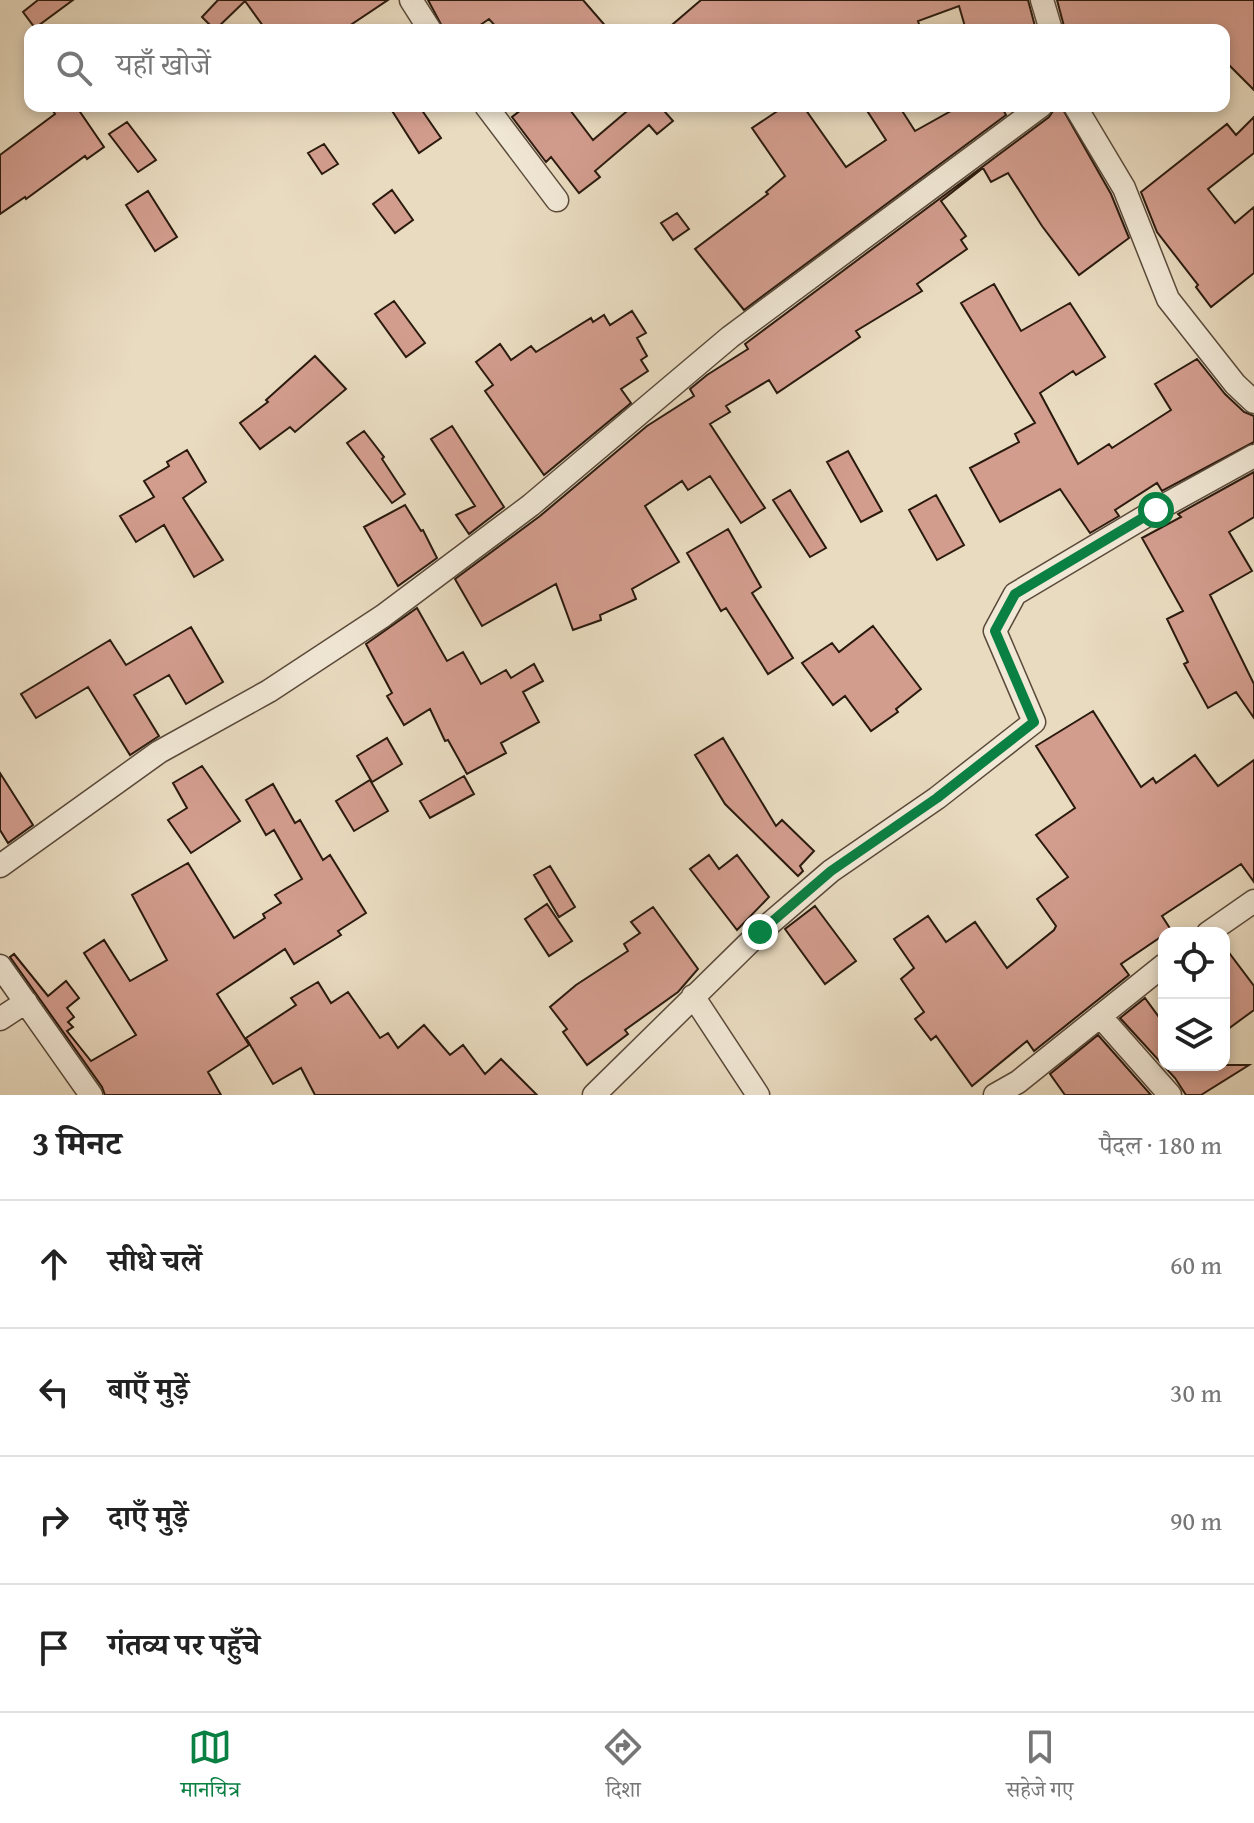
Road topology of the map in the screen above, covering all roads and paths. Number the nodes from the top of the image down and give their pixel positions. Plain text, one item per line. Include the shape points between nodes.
1 (411, 0) edge
2 (1042, 0) edge
3 (426, 24) edge
4 (1049, 24) edge
5 (491, 112) edge
6 (1033, 112) edge
7 (1079, 112) edge
8 (557, 200) dead end
9 (1254, 402) edge
10 (1254, 456) edge
11 (0, 866) edge
12 (1254, 901) edge
13 (1217, 927) edge
14 (0, 966) edge
15 (1158, 970) edge
16 (693, 996) junction
17 (26, 1002) junction
18 (1100, 1016) junction
19 (0, 1019) edge
20 (90, 1094) edge
21 (594, 1095) edge
22 (758, 1095) edge
23 (995, 1095) edge
24 (1170, 1095) edge

1 - 3 street
2 - 4 street
5 - 8 street
6 - 11 street via 730,337 531,505 383,616 269,691 159,752
7 - 9 street via 1124,188 1168,299
10 - 16 street via 1015,594 995,631 1034,722 831,871
12 - 13 street
14 - 17 street
15 - 18 street
16 - 21 street
16 - 22 street
17 - 19 street
17 - 20 street
18 - 23 street
18 - 24 street

